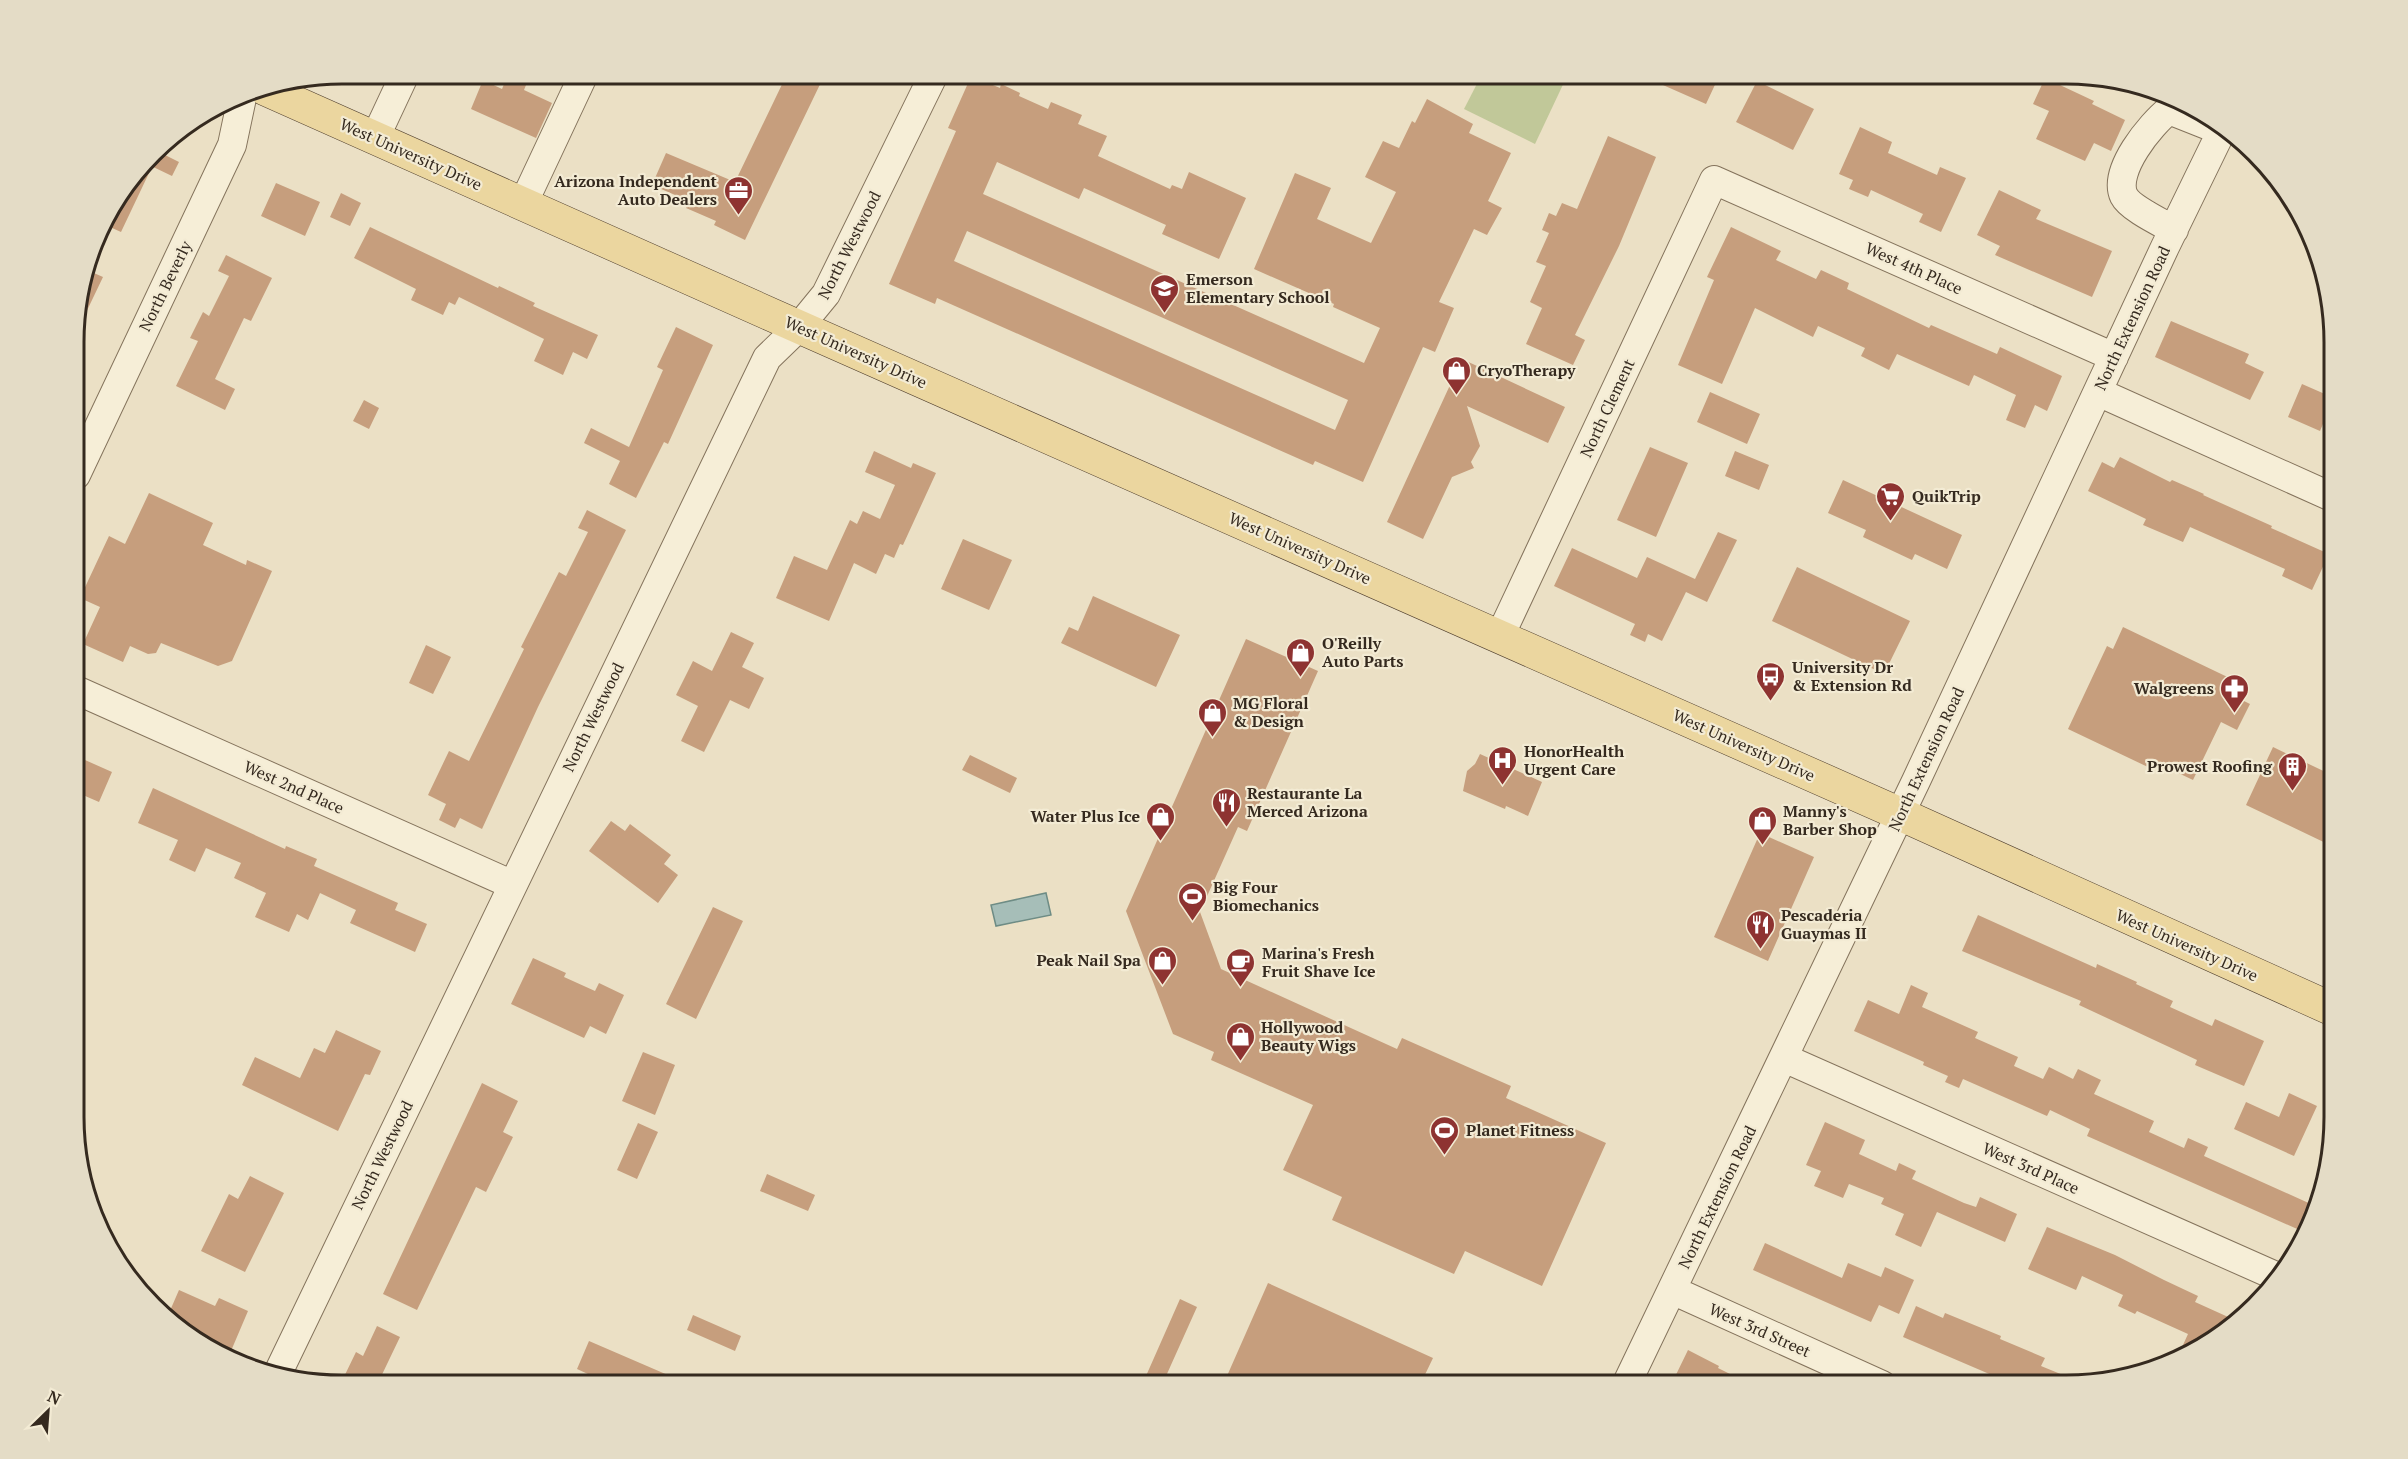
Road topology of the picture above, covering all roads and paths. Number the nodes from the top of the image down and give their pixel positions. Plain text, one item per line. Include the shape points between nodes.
1 (400, 84) edge
2 (579, 84) edge
3 (929, 84) edge
4 (274, 93) edge
5 (240, 105) edge
6 (2198, 121) edge
7 (2220, 135) edge
8 (375, 138) junction
9 (1714, 180) joint
10 (523, 204) junction
11 (2174, 230) junction
12 (799, 327) junction
13 (2114, 357) junction
14 (2097, 392) junction
15 (84, 458) edge
16 (2324, 494) edge
17 (1500, 636) junction
18 (84, 694) edge
19 (1900, 814) junction
20 (513, 885) junction
21 (2324, 1005) edge
22 (1784, 1058) junction
23 (2271, 1274) edge
24 (1672, 1290) junction
25 (281, 1367) edge
26 (1631, 1375) edge
27 (1860, 1375) edge

1 - 8 street
2 - 10 street
3 - 12 street, North Westwood via 826,294
4 - 8 main road, West University Drive
5 - 15 street, North Beverly via 232,145
6 - 11 street via 2169,110 2147,131 2124,173 2124,197
7 - 11 street, North Extension Road
8 - 10 main road, West University Drive
9 - 13 street, West 4th Place
9 - 17 street, North Clement
10 - 12 main road, West University Drive
11 - 13 street, North Extension Road
12 - 17 main road, West University Drive
12 - 20 street, North Westwood via 767,358
13 - 14 street, North Extension Road
14 - 16 street
14 - 19 street, North Extension Road
17 - 19 main road, West University Drive
18 - 20 street, West 2nd Place
19 - 21 main road, West University Drive
19 - 22 street, North Extension Road
20 - 25 street, North Westwood
22 - 23 street, West 3rd Place
22 - 24 street, North Extension Road
24 - 26 street, North Extension Road
24 - 27 street, West 3rd Street

